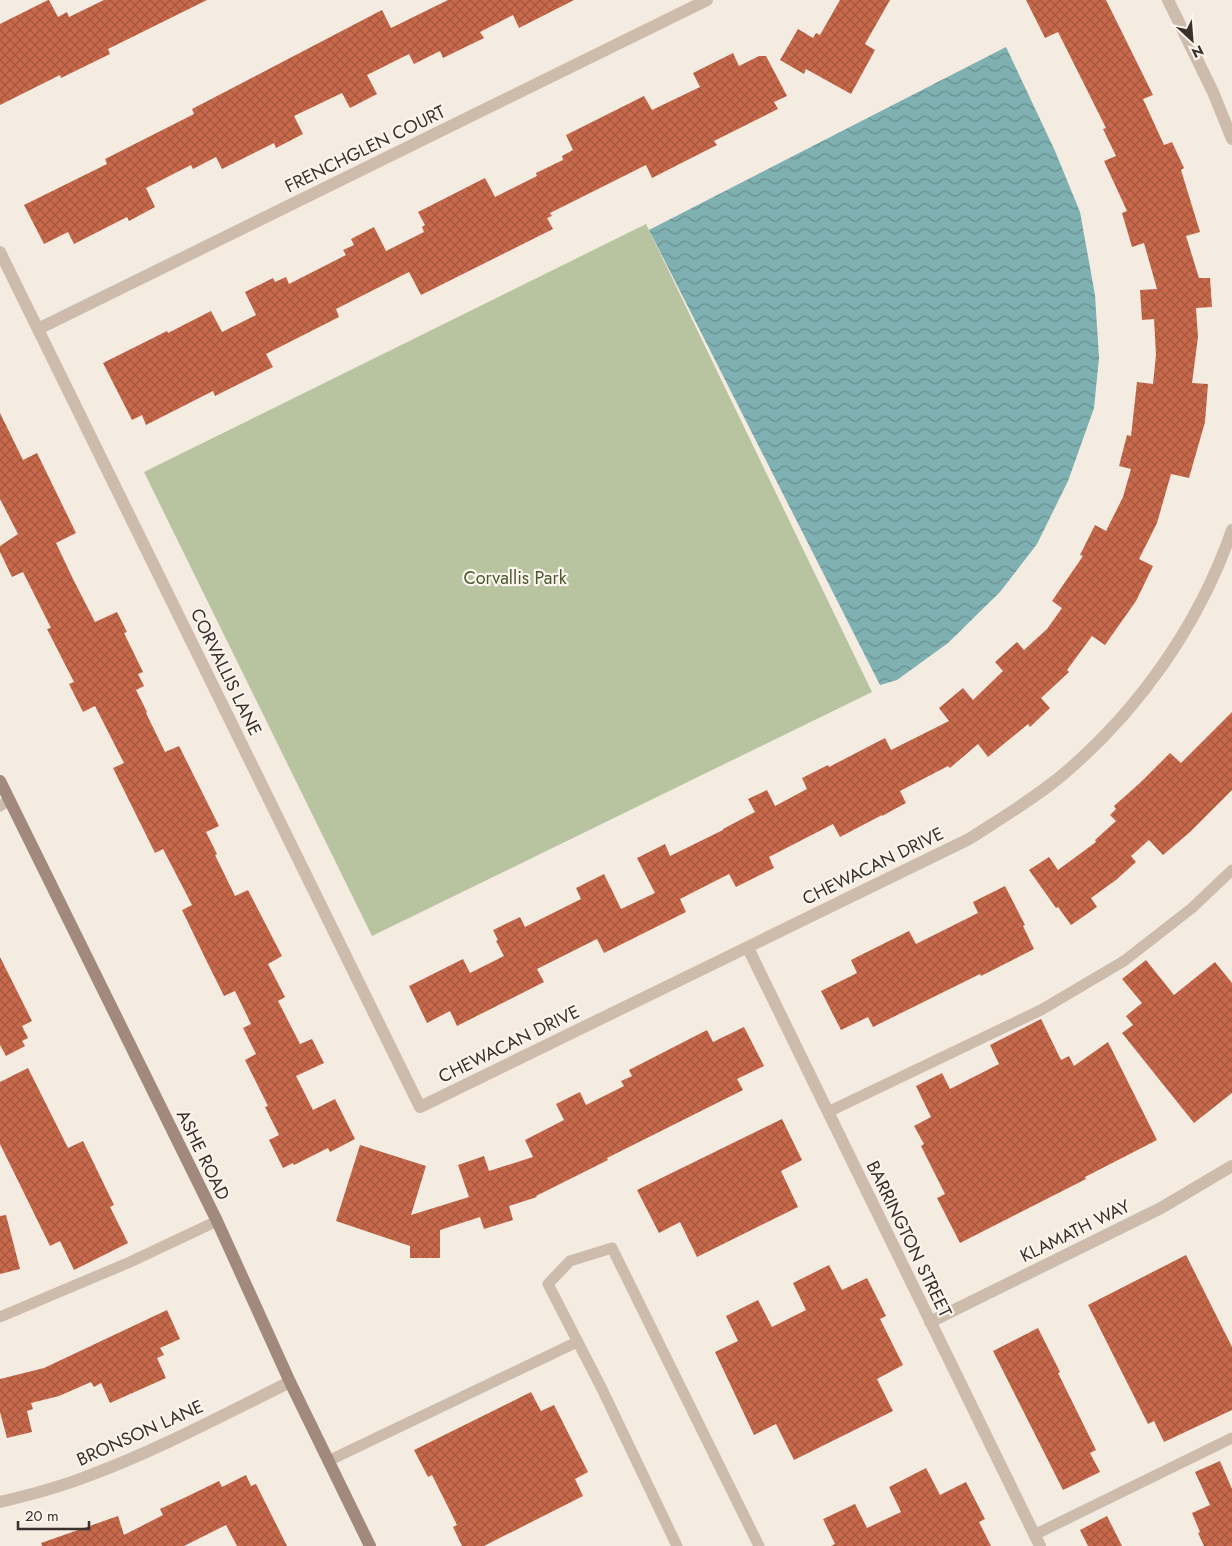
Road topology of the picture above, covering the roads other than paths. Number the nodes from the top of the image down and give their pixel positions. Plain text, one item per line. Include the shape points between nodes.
1 (707, 0) edge
2 (1168, 0) edge
3 (1232, 139) edge
4 (0, 252) edge
5 (38, 329) junction
6 (1232, 530) edge
7 (0, 781) edge
8 (4, 803) edge
9 (1232, 870) edge
10 (748, 948) junction
11 (420, 1107) joint
12 (828, 1112) junction
13 (1232, 1166) edge
14 (217, 1221) junction
15 (0, 1317) edge
16 (930, 1322) junction
17 (577, 1342) junction
18 (290, 1382) junction
19 (1232, 1438) edge
20 (328, 1461) junction
21 (0, 1502) edge
22 (1037, 1540) edge
23 (370, 1546) edge
24 (677, 1546) edge
25 (759, 1546) edge

1 - 5 street, FRENCHGLEN COURT
2 - 3 street
4 - 5 street, CORVALLIS LANE
5 - 11 street, CORVALLIS LANE
6 - 10 street, CHEWACAN DRIVE via 1198,608 1172,651 1104,736 1060,776 1020,807 969,839
7 - 8 street, ASHE ROAD
8 - 14 street, ASHE ROAD
9 - 12 lane via 1192,908 1124,961 1041,1010
10 - 11 street, CHEWACAN DRIVE
10 - 12 street, BARRINGTON STREET
12 - 16 street, BARRINGTON STREET
13 - 16 street, KLAMATH WAY via 1161,1208
14 - 15 lane
14 - 18 street, ASHE ROAD
16 - 22 street, BARRINGTON STREET
17 - 20 lane
17 - 24 lane
17 - 25 lane via 548,1284 570,1261 612,1248
18 - 20 street, ASHE ROAD
18 - 21 street, BRONSON LANE via 151,1450 88,1476
19 - 22 lane
20 - 23 street, ASHE ROAD

